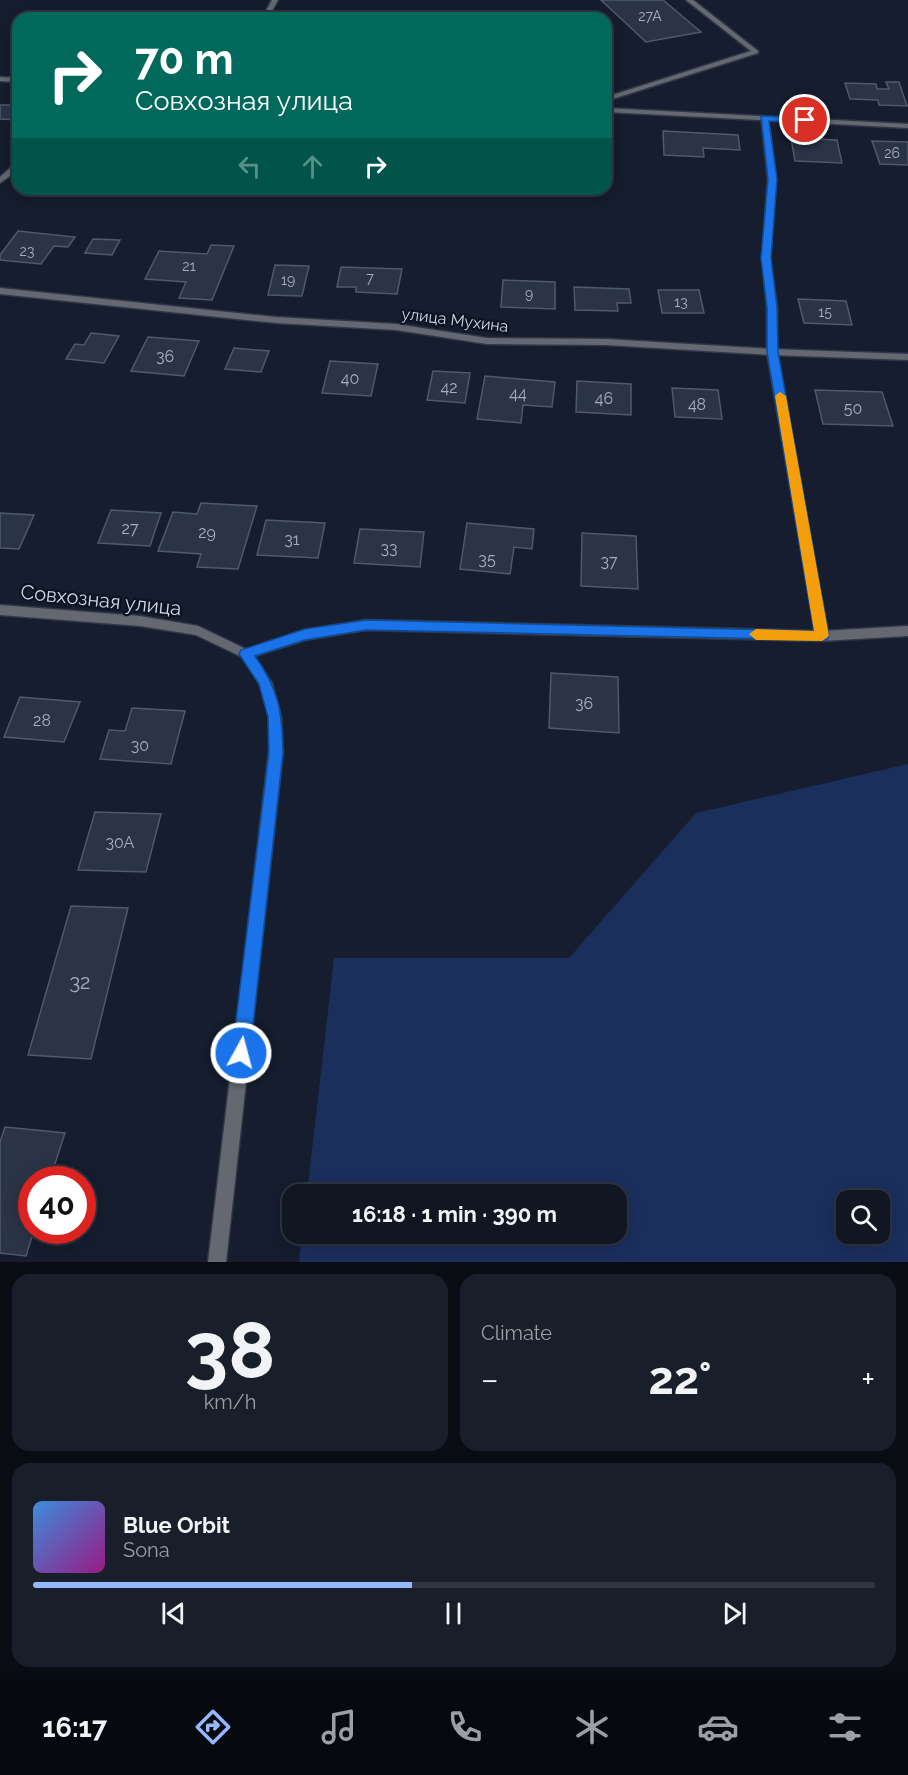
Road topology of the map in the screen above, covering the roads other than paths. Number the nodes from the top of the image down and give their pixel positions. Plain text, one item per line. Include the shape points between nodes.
1 (689, 0) edge
2 (612, 97) edge
3 (612, 110) edge
4 (764, 118) junction
5 (908, 126) edge
6 (12, 171) edge
7 (0, 181) edge
8 (0, 291) edge
9 (772, 352) junction
10 (908, 357) edge
11 (0, 610) edge
12 (908, 631) edge
13 (822, 636) junction
14 (246, 654) junction
15 (217, 1262) edge

1 - 2 street via 756,52
3 - 4 street
4 - 5 street
4 - 9 street via 772,179 766,258
6 - 7 street
8 - 9 street, улица Мухина via 276,320 396,327 487,342 606,342
9 - 10 street, улица Мухина
9 - 13 street
11 - 14 street, Совхозная улица via 140,621 198,631
12 - 13 street
13 - 14 street via 366,625 305,635
14 - 15 street via 266,682 275,717 276,752

